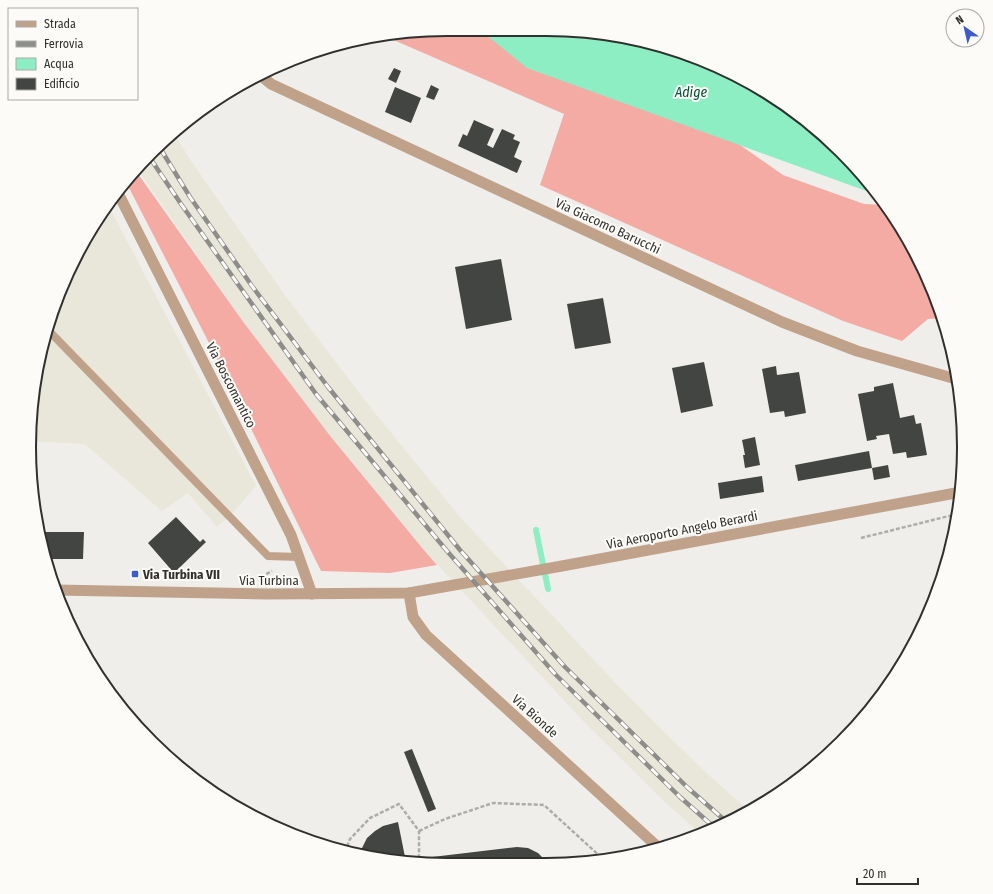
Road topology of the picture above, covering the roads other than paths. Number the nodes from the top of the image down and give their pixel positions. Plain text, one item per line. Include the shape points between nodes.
1 (264, 79) edge
2 (120, 198) edge
3 (52, 334) edge
4 (951, 377) edge
5 (954, 493) edge
6 (299, 557) junction
7 (62, 590) edge
8 (409, 593) junction
9 (312, 594) junction
10 (654, 843) edge

1 - 4 street, Via Giacomo Barucchi via 782,322 857,351
2 - 6 street, Via Boscomantico via 291,534
3 - 6 lane via 268,556
5 - 8 street, Via Aeroporto Angelo Berardi
6 - 9 street, Via Boscomantico
7 - 9 street, Via Turbina
8 - 9 street, Via Turbina
8 - 10 street, Via Bionde via 414,616 426,635

